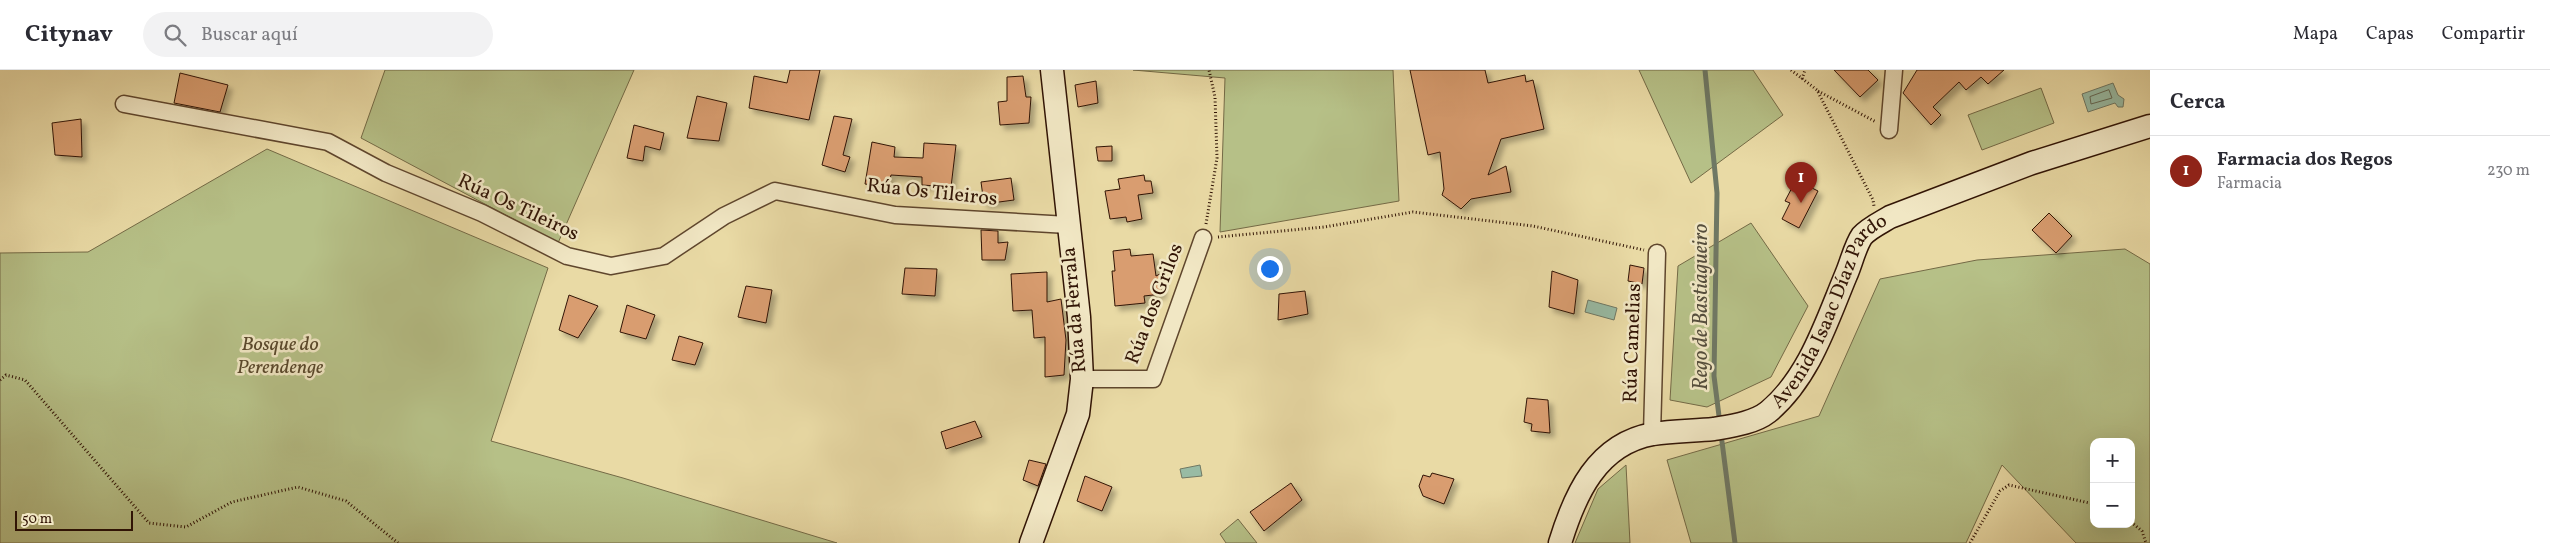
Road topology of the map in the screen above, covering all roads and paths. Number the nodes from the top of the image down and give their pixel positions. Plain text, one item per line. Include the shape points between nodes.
1 (1052, 70) edge
2 (1208, 70) edge
3 (1791, 70) edge
4 (1805, 70) edge
5 (1894, 70) edge
6 (1802, 79) junction
7 (1817, 90) junction
8 (124, 104) dead end
9 (2150, 126) edge
10 (1890, 130) joint
11 (1068, 225) junction
12 (1875, 226) junction
13 (1203, 238) junction
14 (1657, 253) joint
15 (1082, 379) junction
16 (0, 380) edge
17 (1652, 434) junction
18 (2090, 503) edge
19 (2135, 525) edge
20 (398, 543) edge
21 (1031, 543) edge
22 (1560, 543) edge
23 (1970, 543) edge
24 (2146, 543) edge

1 - 11 street, Rúa da Ferrala
2 - 13 path via 1215,97 1217,158
3 - 6 path
4 - 6 path
5 - 10 street
6 - 7 path
7 - 10 path
7 - 12 path via 1873,200
8 - 11 street, Rúa Os Tileiros via 328,142 386,173 482,213 567,256 611,266 664,256 724,216 775,191 895,215
9 - 12 street, Avenida Isaac Díaz Pardo via 2032,163 1890,217
11 - 15 street, Rúa da Ferrala via 1079,317
12 - 17 street, Avenida Isaac Díaz Pardo via 1862,237 1801,376 1767,413 1735,426
13 - 14 path via 1254,236 1413,212 1533,226
13 - 15 street, Rúa dos Grilos via 1153,379
14 - 17 street, Rúa Camelias
15 - 21 street, Rúa da Ferrala via 1078,414
16 - 20 path via 6,375 25,380 149,523 186,527 232,502 298,487 346,501
17 - 22 street, Avenida Isaac Díaz Pardo via 1628,442 1603,458 1581,489
18 - 23 path via 2010,485 2000,491
19 - 24 path via 2142,531

